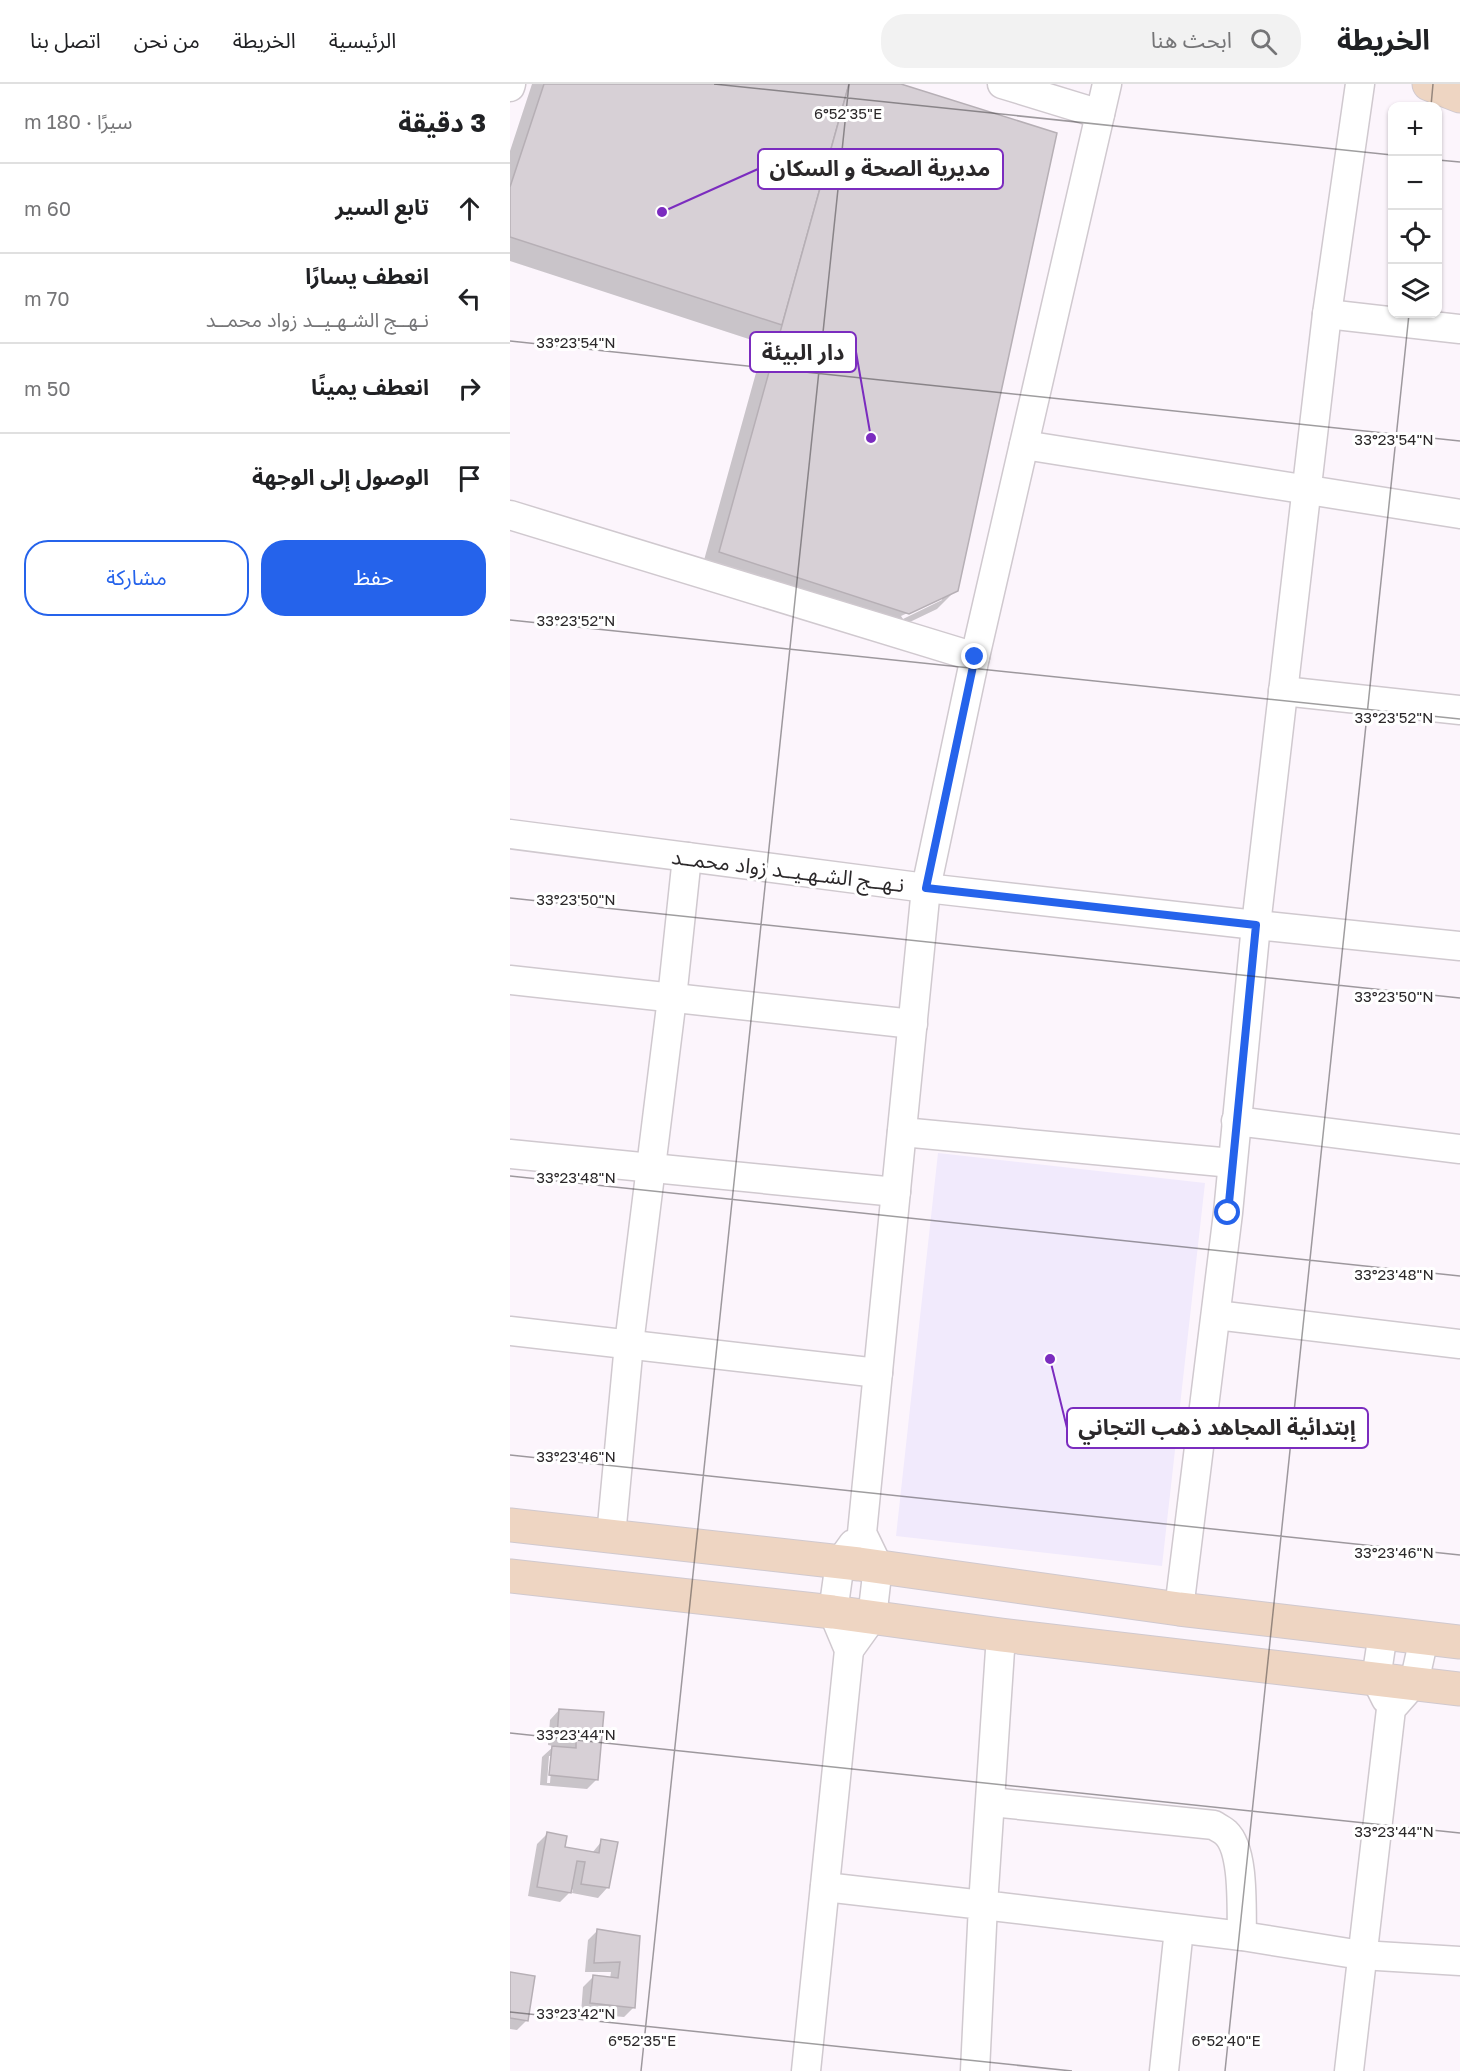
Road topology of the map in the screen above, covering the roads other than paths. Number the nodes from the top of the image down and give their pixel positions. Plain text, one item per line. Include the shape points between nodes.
1 (1002, 84) edge
2 (1107, 84) edge
3 (1360, 84) edge
4 (1429, 84) edge
5 (1460, 96) edge
6 (1100, 114) junction
7 (1327, 314) junction
8 (1460, 329) edge
9 (1024, 445) junction
10 (1306, 490) junction
11 (1460, 514) edge
12 (510, 515) edge
13 (975, 657) junction
14 (1283, 691) junction
15 (1460, 710) edge
16 (510, 834) edge
17 (687, 856) junction
18 (926, 888) junction
19 (1256, 925) junction
20 (1460, 946) edge
21 (510, 980) edge
22 (672, 998) junction
23 (913, 1024) junction
24 (1236, 1121) junction
25 (902, 1132) junction
26 (1460, 1149) edge
27 (510, 1154) edge
28 (1232, 1163) junction
29 (650, 1167) junction
30 (896, 1192) junction
31 (1216, 1315) junction
32 (510, 1330) edge
33 (629, 1344) junction
34 (1460, 1344) edge
35 (878, 1373) junction
36 (510, 1525) edge
37 (862, 1533) junction
38 (611, 1536) junction
39 (840, 1562) junction
40 (878, 1566) junction
41 (510, 1576) edge
42 (1179, 1609) junction
43 (833, 1612) junction
44 (872, 1618) junction
45 (1383, 1633) junction
46 (1001, 1635) junction
47 (1424, 1638) junction
48 (1460, 1642) edge
49 (849, 1650) junction
50 (1376, 1679) junction
51 (1414, 1683) junction
52 (1460, 1689) edge
53 (1391, 1709) junction
54 (991, 1802) junction
55 (825, 1887) junction
56 (983, 1905) junction
57 (1179, 1929) junction
58 (1242, 1936) junction
59 (1361, 1954) junction
60 (1460, 1961) edge
61 (806, 2071) edge
62 (975, 2071) edge
63 (1164, 2071) edge
64 (1349, 2071) edge

1 - 6 street
2 - 6 street
3 - 7 street
4 - 5 main road
6 - 9 street
7 - 8 street
7 - 10 street
9 - 10 street
9 - 13 street
10 - 11 street
10 - 14 street
12 - 13 street
13 - 18 street
14 - 15 street
14 - 19 street
16 - 17 street, نـهــج الشـهـيــد زواد محمــد
17 - 18 street, نـهــج الشـهـيــد زواد محمــد
17 - 22 street
18 - 19 street, نـهــج الشـهـيــد زواد محمــد
18 - 23 street
19 - 20 street, نـهــج الشـهـيــد زواد محمــد
19 - 24 street
21 - 22 street
22 - 23 street
22 - 29 street
23 - 25 street
24 - 26 street
24 - 28 street
25 - 28 street
25 - 30 street
27 - 29 street
28 - 31 street
29 - 30 street
29 - 33 street
30 - 35 street
31 - 34 street
31 - 42 street
32 - 33 street
33 - 35 street
33 - 38 street
35 - 37 street
36 - 38 main road
37 - 39 street
37 - 40 street
38 - 39 main road
39 - 40 main road
39 - 43 street
40 - 42 main road
40 - 44 street
41 - 43 main road
42 - 45 main road
43 - 44 main road
43 - 49 street
44 - 46 main road
44 - 49 street
45 - 47 main road
45 - 50 street
46 - 50 main road
46 - 54 street
47 - 48 main road
47 - 51 street
49 - 55 street
50 - 51 main road
50 - 53 street
51 - 52 main road
51 - 53 street
53 - 59 street
54 - 56 street
54 - 58 street via 1214,1825 1227,1833 1239,1862
55 - 56 street
55 - 61 street
56 - 57 street
56 - 62 street
57 - 58 street
57 - 63 street
58 - 59 street
59 - 60 street
59 - 64 street

